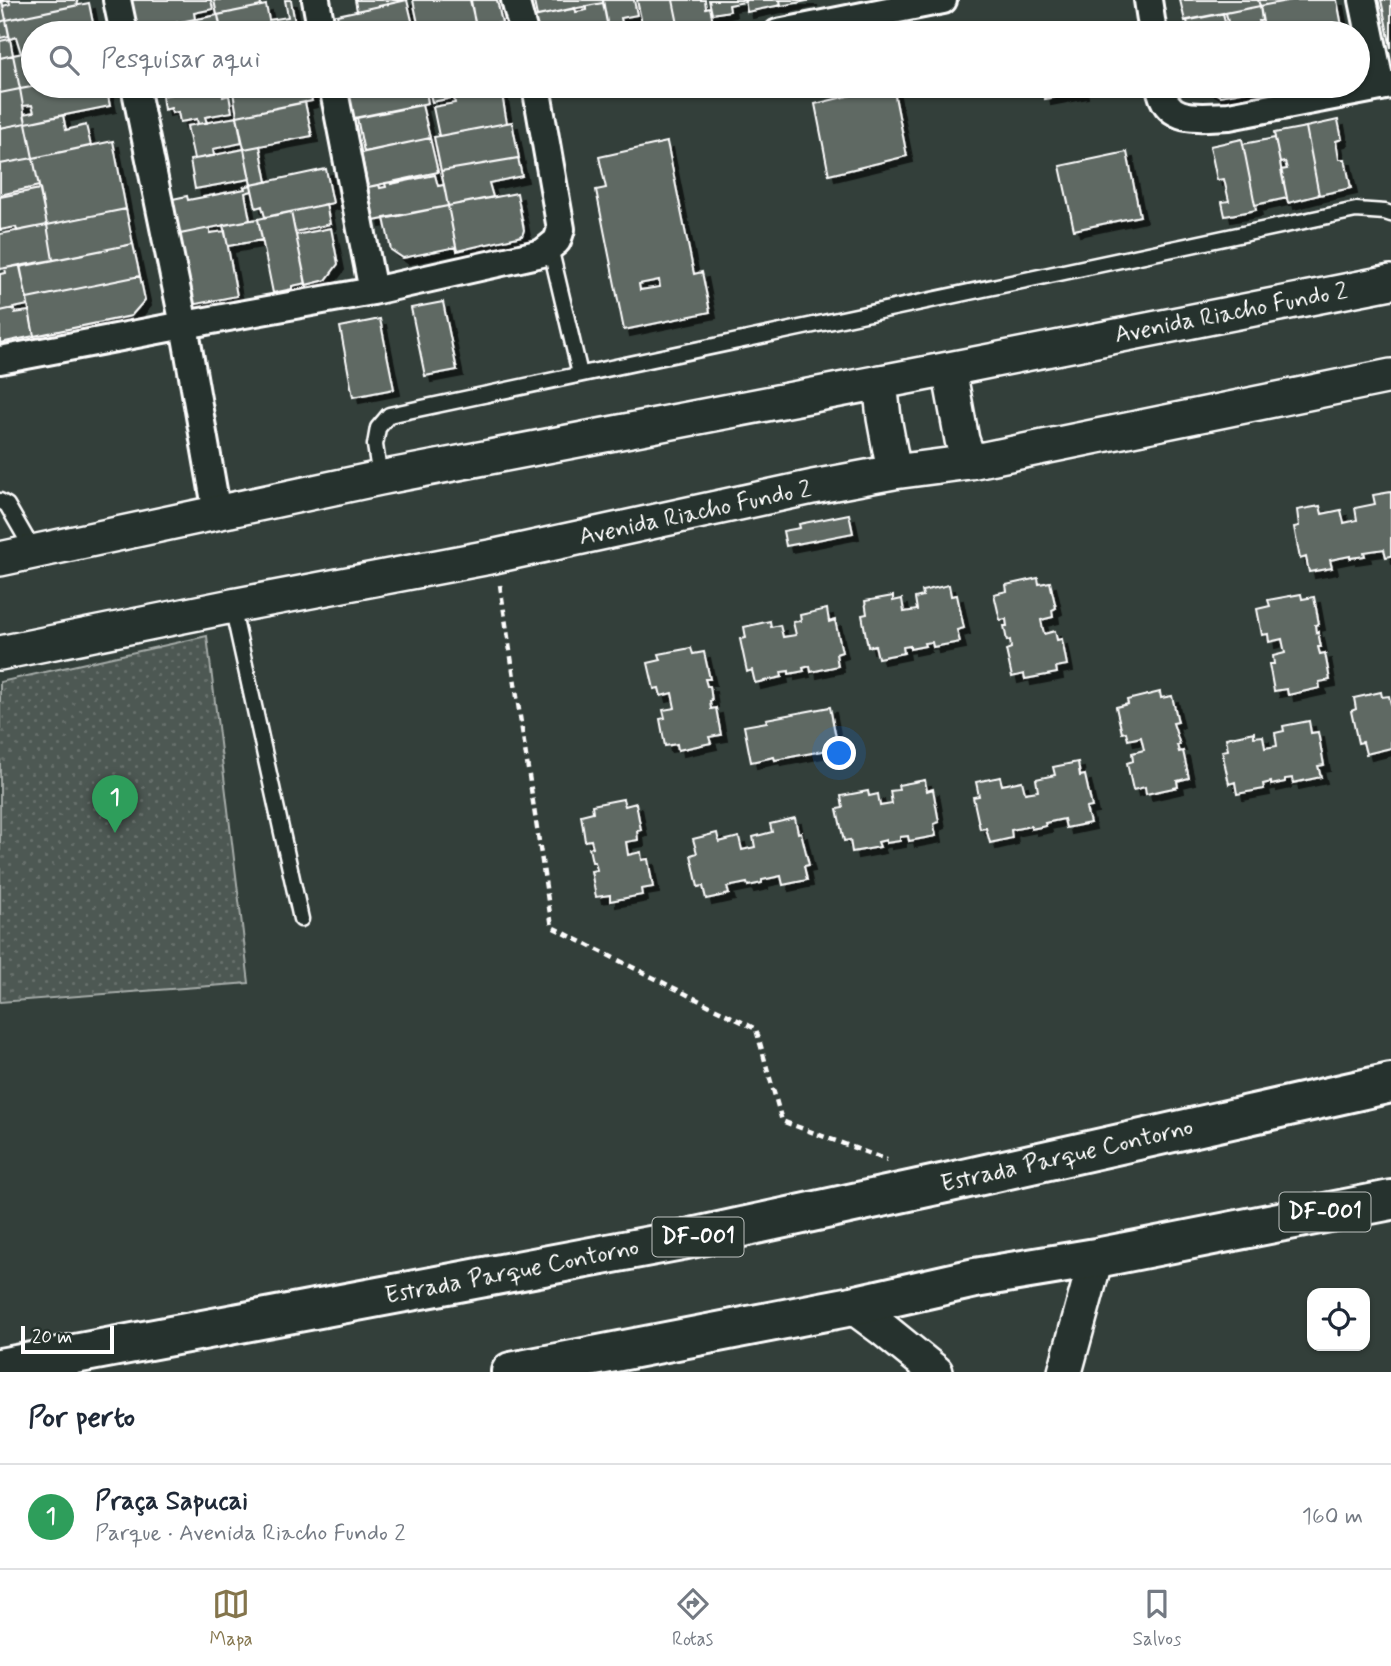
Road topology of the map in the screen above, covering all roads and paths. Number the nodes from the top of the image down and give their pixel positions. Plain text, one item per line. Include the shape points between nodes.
1 (117, 0) edge
2 (316, 0) edge
3 (515, 0) edge
4 (943, 0) edge
5 (1148, 0) edge
6 (1363, 0) edge
7 (121, 21) edge
8 (320, 21) edge
9 (521, 21) edge
10 (838, 21) edge
11 (1151, 21) edge
12 (1369, 21) edge
13 (1370, 26) edge
14 (1386, 86) edge
15 (137, 98) edge
16 (335, 98) edge
17 (539, 98) edge
18 (1163, 98) edge
19 (1323, 98) edge
20 (1391, 214) edge
21 (550, 247) junction
22 (1391, 282) edge
23 (373, 291) junction
24 (184, 325) junction
25 (0, 360) edge
26 (949, 369) junction
27 (580, 374) junction
28 (1391, 376) edge
29 (880, 382) junction
30 (970, 462) junction
31 (894, 472) junction
32 (380, 478) junction
33 (0, 501) edge
34 (218, 513) junction
35 (34, 552) junction
36 (495, 556) junction
37 (0, 559) edge
38 (232, 606) junction
39 (0, 653) edge
40 (301, 919) dead end
41 (1391, 1083) edge
42 (896, 1164) dead end
43 (1391, 1200) edge
44 (1096, 1258) junction
45 (852, 1306) junction
46 (0, 1368) edge
47 (511, 1372) edge
48 (936, 1372) edge
49 (1065, 1372) edge

1 - 7 street
2 - 8 street
3 - 9 street
4 - 10 street
5 - 11 street
6 - 12 street
13 - 14 street
15 - 24 street
16 - 23 street
17 - 21 street via 561,229
18 - 19 street via 1173,112 1202,117
20 - 27 lane via 1356,210
21 - 23 street via 542,253
21 - 27 lane
22 - 26 street, Avenida Riacho Fundo 2
23 - 24 street
24 - 25 street
24 - 34 street
26 - 29 street, Avenida Riacho Fundo 2
26 - 30 street
27 - 32 lane via 389,415 378,428 375,445
28 - 30 street, Avenida Riacho Fundo 2
29 - 31 street
29 - 32 street, Avenida Riacho Fundo 2
30 - 31 street, Avenida Riacho Fundo 2
31 - 36 street, Avenida Riacho Fundo 2
32 - 34 street, Avenida Riacho Fundo 2
33 - 35 lane via 7,505
34 - 35 street, Avenida Riacho Fundo 2
35 - 37 street, Avenida Riacho Fundo 2
36 - 38 street, Avenida Riacho Fundo 2
36 - 42 path via 552,927 756,1029 782,1121
38 - 39 street, Avenida Riacho Fundo 2
38 - 40 lane
41 - 46 highway, Estrada Parque Contorno / DF-001 via 682,1240
43 - 44 highway, DF-001
44 - 45 highway, DF-001 via 975,1278
44 - 49 street
45 - 47 highway, DF-001
45 - 48 street

